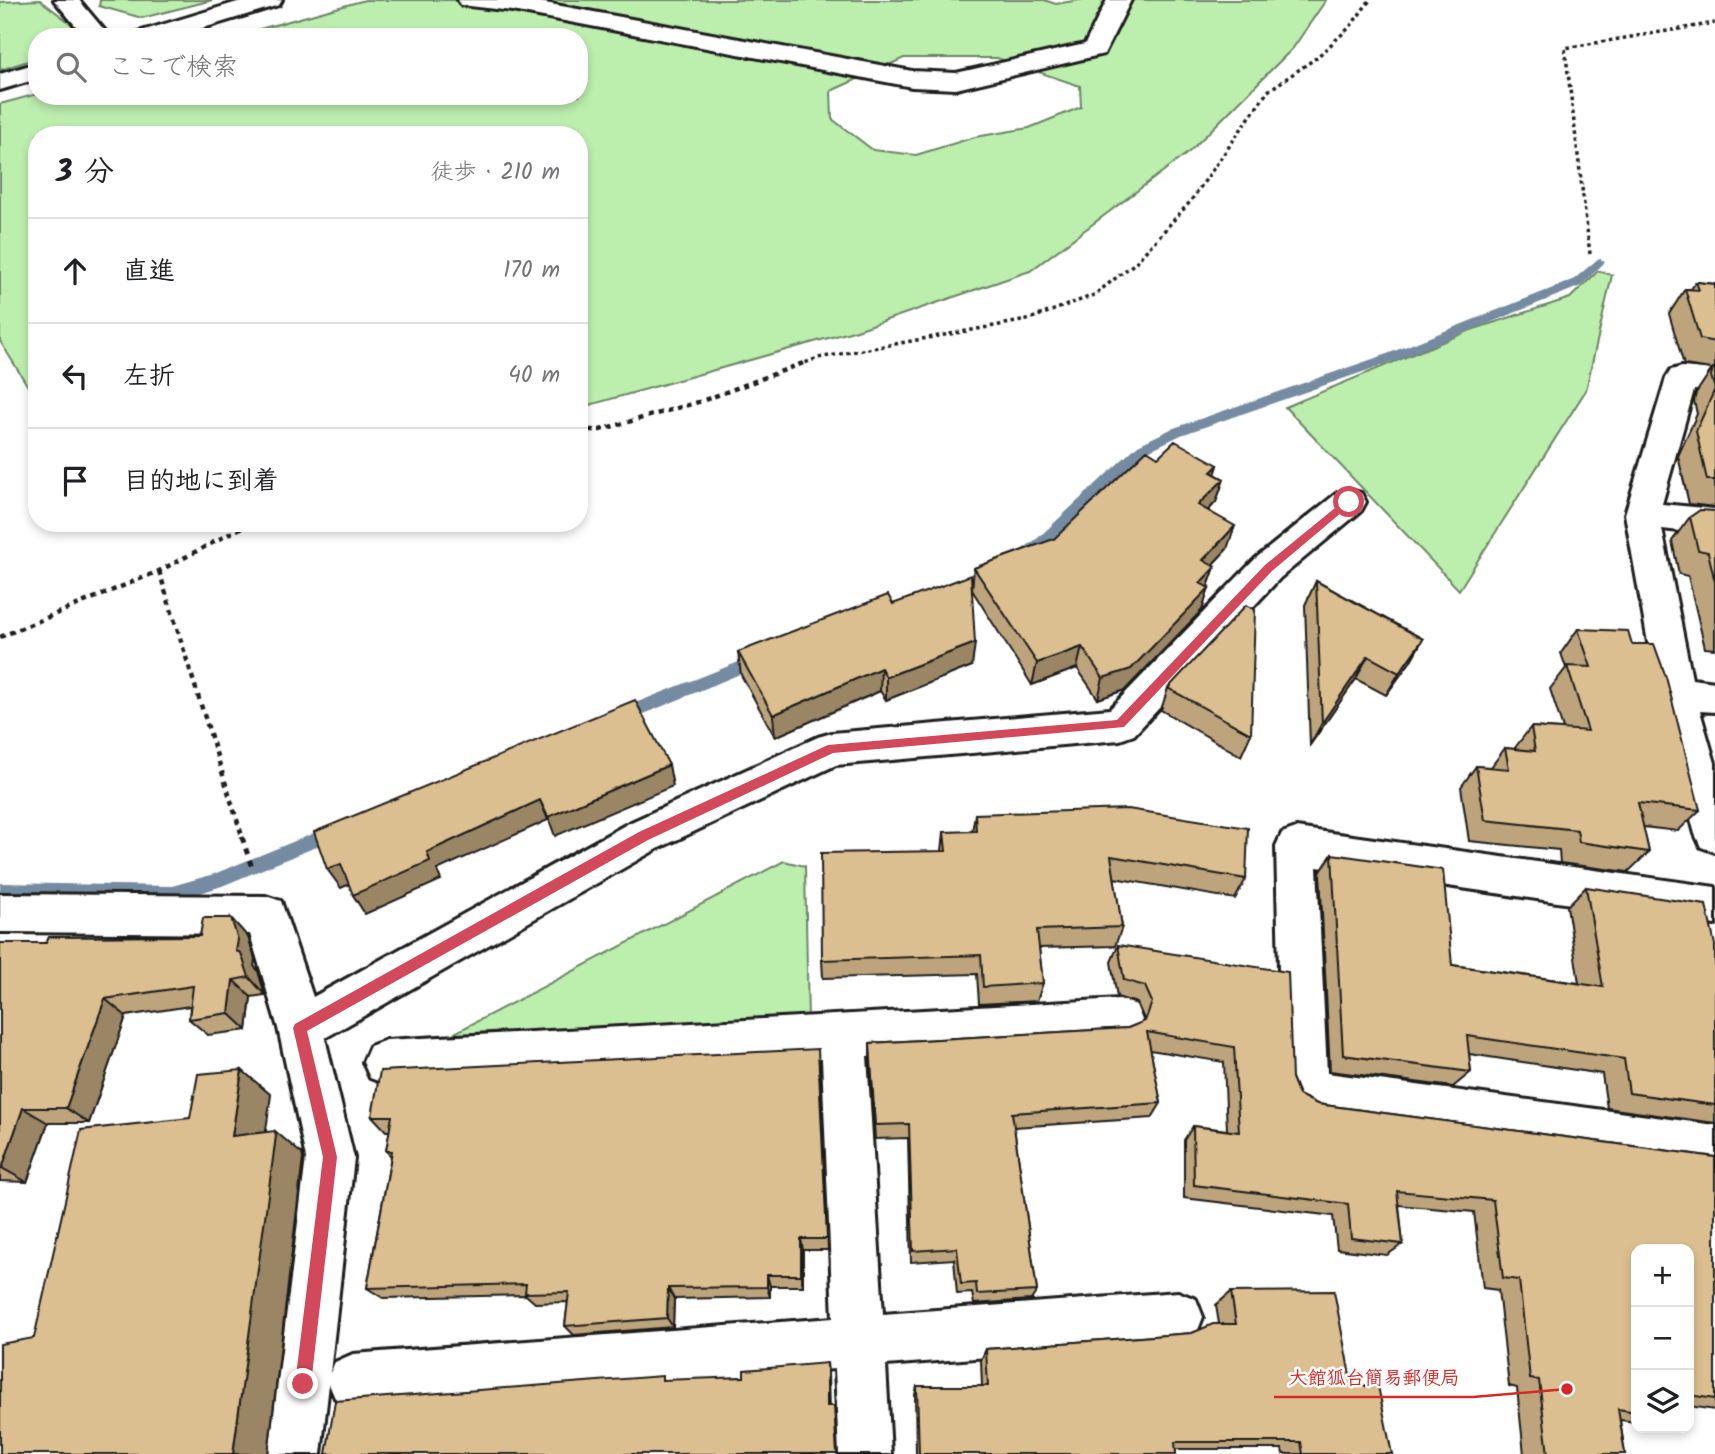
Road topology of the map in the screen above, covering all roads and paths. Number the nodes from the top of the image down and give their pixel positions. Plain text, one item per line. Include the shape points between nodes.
1 (65, 0) edge
2 (270, 0) edge
3 (470, 0) edge
4 (1119, 0) edge
5 (1370, 0) edge
6 (1715, 23) edge
7 (90, 28) edge
8 (177, 28) edge
9 (28, 74) edge
10 (0, 82) edge
11 (1590, 254) dead end
12 (1715, 381) edge
13 (588, 430) edge
14 (1349, 502) dead end
15 (1642, 514) junction
16 (1715, 522) edge
17 (233, 532) edge
18 (159, 571) junction
19 (0, 637) edge
20 (1676, 693) junction
21 (1715, 697) edge
22 (1715, 834) edge
23 (247, 855) dead end
24 (1715, 906) edge
25 (3, 921) edge
26 (1120, 1020) dead end
27 (300, 1028) junction
28 (843, 1035) junction
29 (386, 1062) dead end
30 (1715, 1148) edge
31 (1178, 1317) dead end
32 (859, 1342) junction
33 (353, 1380) dead end
34 (295, 1454) edge
35 (865, 1454) edge

1 - 7 street
2 - 8 street
3 - 4 street via 912,79 956,81 1095,49
5 - 13 path via 1317,58 1268,90 1190,202 1135,263 1094,295 1027,320 818,358 690,404
6 - 11 path via 1565,48
9 - 10 street
12 - 15 street via 1682,378
14 - 27 street via 1268,568 1120,724 832,748 643,836
15 - 16 street
15 - 20 street
17 - 18 path
18 - 19 path
18 - 23 path
20 - 21 street
20 - 22 street
24 - 30 street via 1296,846 1305,1093
25 - 27 street via 266,915
26 - 28 street
27 - 34 street via 330,1157
28 - 29 street
28 - 32 street
31 - 32 street
32 - 33 street
32 - 35 street

